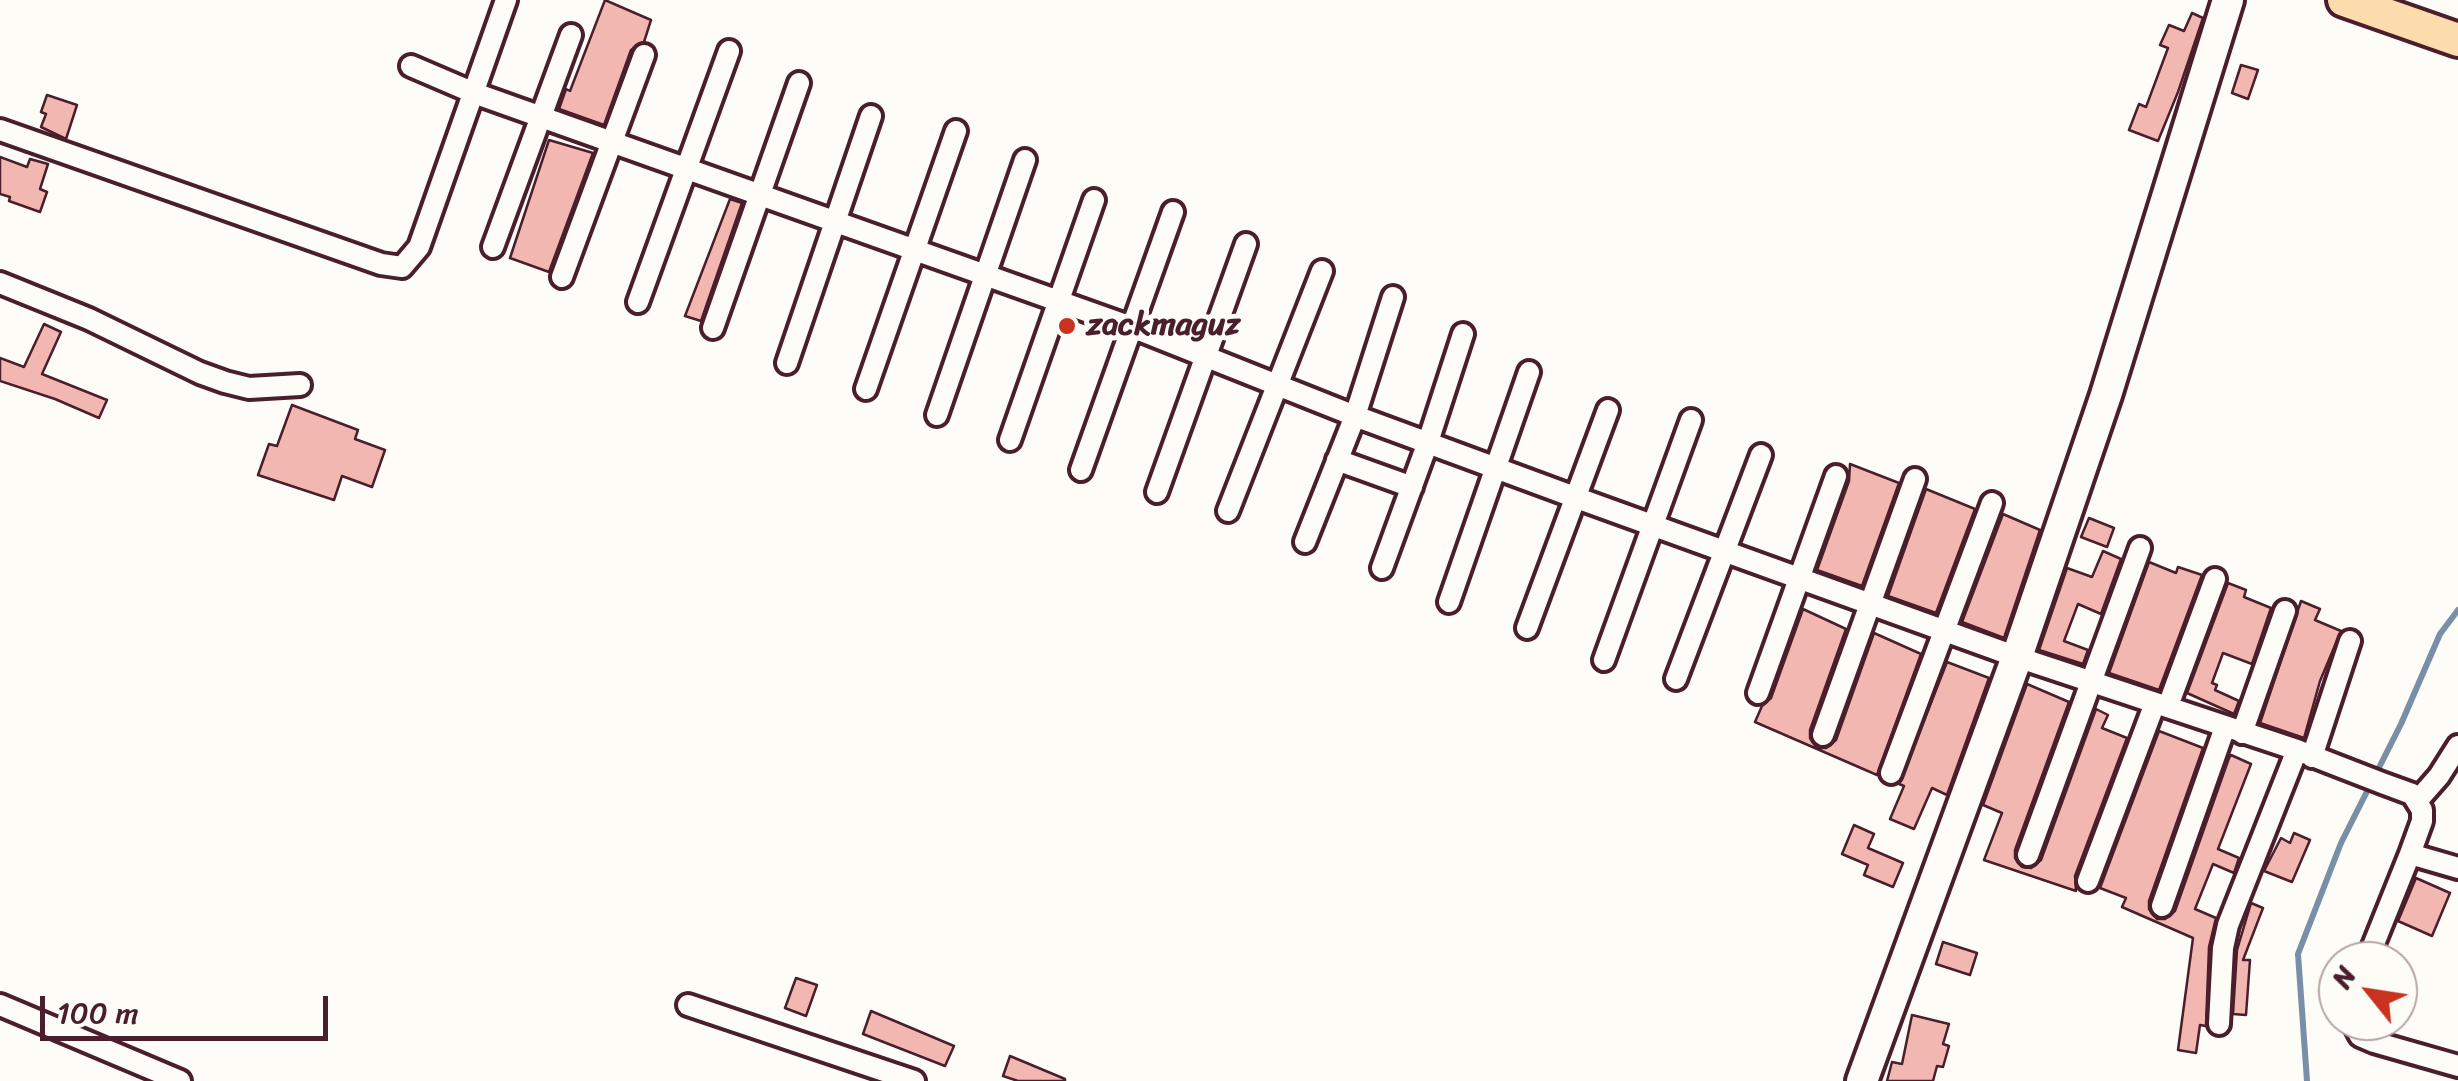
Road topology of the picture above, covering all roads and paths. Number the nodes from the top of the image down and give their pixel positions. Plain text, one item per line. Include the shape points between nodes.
1 (506, 0) edge
2 (2228, 0) edge
3 (2344, 0) edge
4 (571, 35) dead end
5 (2458, 40) edge
6 (729, 52) dead end
7 (644, 55) dead end
8 (411, 66) dead end
9 (799, 83) dead end
10 (474, 94) junction
11 (539, 116) junction
12 (871, 116) dead end
13 (0, 130) edge
14 (956, 131) dead end
15 (613, 141) junction
16 (1025, 160) dead end
17 (688, 167) junction
18 (762, 196) junction
19 (1094, 200) dead end
20 (1173, 212) dead end
21 (833, 222) junction
22 (1246, 244) dead end
23 (493, 247) dead end
24 (914, 250) junction
25 (1322, 271) dead end
26 (986, 274) junction
27 (562, 277) dead end
28 (0, 283) edge
29 (1394, 297) dead end
30 (638, 302) dead end
31 (1059, 302) junction
32 (713, 328) dead end
33 (1134, 328) junction
34 (1463, 334) dead end
35 (1207, 357) junction
36 (787, 363) dead end
37 (1529, 372) dead end
38 (1278, 383) junction
39 (300, 385) dead end
40 (866, 389) dead end
41 (1608, 410) dead end
42 (937, 415) dead end
43 (1354, 416) junction
44 (1692, 420) dead end
45 (1010, 440) dead end
46 (1428, 442) junction
47 (1761, 455) dead end
48 (1337, 460) junction
49 (1496, 468) junction
50 (1080, 470) dead end
51 (1836, 476) dead end
52 (1914, 479) dead end
53 (1412, 487) junction
54 (1156, 492) dead end
55 (1577, 498) junction
56 (1992, 504) dead end
57 (1228, 511) dead end
58 (1654, 524) junction
59 (1305, 542) dead end
60 (2140, 548) dead end
61 (1727, 550) junction
62 (1382, 568) dead end
63 (1800, 576) junction
64 (2215, 578) dead end
65 (1449, 602) dead end
66 (1871, 602) junction
67 (2285, 611) dead end
68 (1528, 628) dead end
69 (1944, 630) junction
70 (2350, 641) dead end
71 (2016, 657) junction
72 (1604, 660) dead end
73 (1676, 678) dead end
74 (2089, 682) junction
75 (1758, 693) dead end
76 (2161, 704) junction
77 (2234, 730) junction
78 (1822, 734) dead end
79 (2458, 746) edge
80 (2305, 754) junction
81 (1892, 773) dead end
82 (2418, 800) junction
83 (2410, 854) junction
84 (2028, 855) dead end
85 (2458, 868) edge
86 (2088, 881) dead end
87 (2162, 906) dead end
88 (2375, 941) edge
89 (688, 1005) dead end
90 (0, 1006) edge
91 (2219, 1024) dead end
92 (2372, 1041) edge
93 (2458, 1066) edge
94 (180, 1081) edge
95 (914, 1081) edge
96 (1862, 1081) edge

1 - 10 street
2 - 71 street via 2106,395
3 - 5 main road
4 - 11 street
6 - 17 street
7 - 15 street
8 - 10 street
9 - 18 street
10 - 11 street
10 - 13 street via 419,247 411,260 393,268
11 - 15 street
11 - 23 street
12 - 21 street
14 - 24 street
15 - 17 street
15 - 27 street
16 - 26 street
17 - 18 street
17 - 30 street
18 - 21 street
18 - 32 street
19 - 31 street
20 - 33 street
21 - 24 street
21 - 36 street
22 - 35 street
24 - 26 street
24 - 40 street
25 - 38 street
26 - 31 street
26 - 42 street
28 - 39 street via 200,374 249,388
29 - 43 street
31 - 33 street
31 - 45 street
33 - 35 street
33 - 50 street
34 - 46 street
35 - 38 street
35 - 54 street
37 - 49 street
38 - 43 street
38 - 57 street
41 - 55 street
43 - 46 street
43 - 48 street
44 - 58 street
46 - 49 street
46 - 53 street
47 - 61 street
48 - 53 street
48 - 59 street
49 - 55 street
49 - 65 street
51 - 63 street
52 - 66 street
53 - 62 street
55 - 58 street
55 - 68 street
56 - 69 street
58 - 61 street
58 - 72 street
60 - 74 street
61 - 63 street
61 - 73 street
63 - 66 street
63 - 75 street
64 - 76 street
66 - 69 street
66 - 78 street
67 - 77 street
69 - 71 street
69 - 81 street
70 - 80 street
71 - 74 street
71 - 96 street
74 - 76 street
74 - 84 street
76 - 77 street
76 - 86 street
77 - 80 street
77 - 87 street
79 - 82 street
80 - 82 street
80 - 91 street via 2228,925
82 - 83 street via 2422,821
83 - 85 street
83 - 88 street
89 - 95 street
90 - 94 street
92 - 93 street

